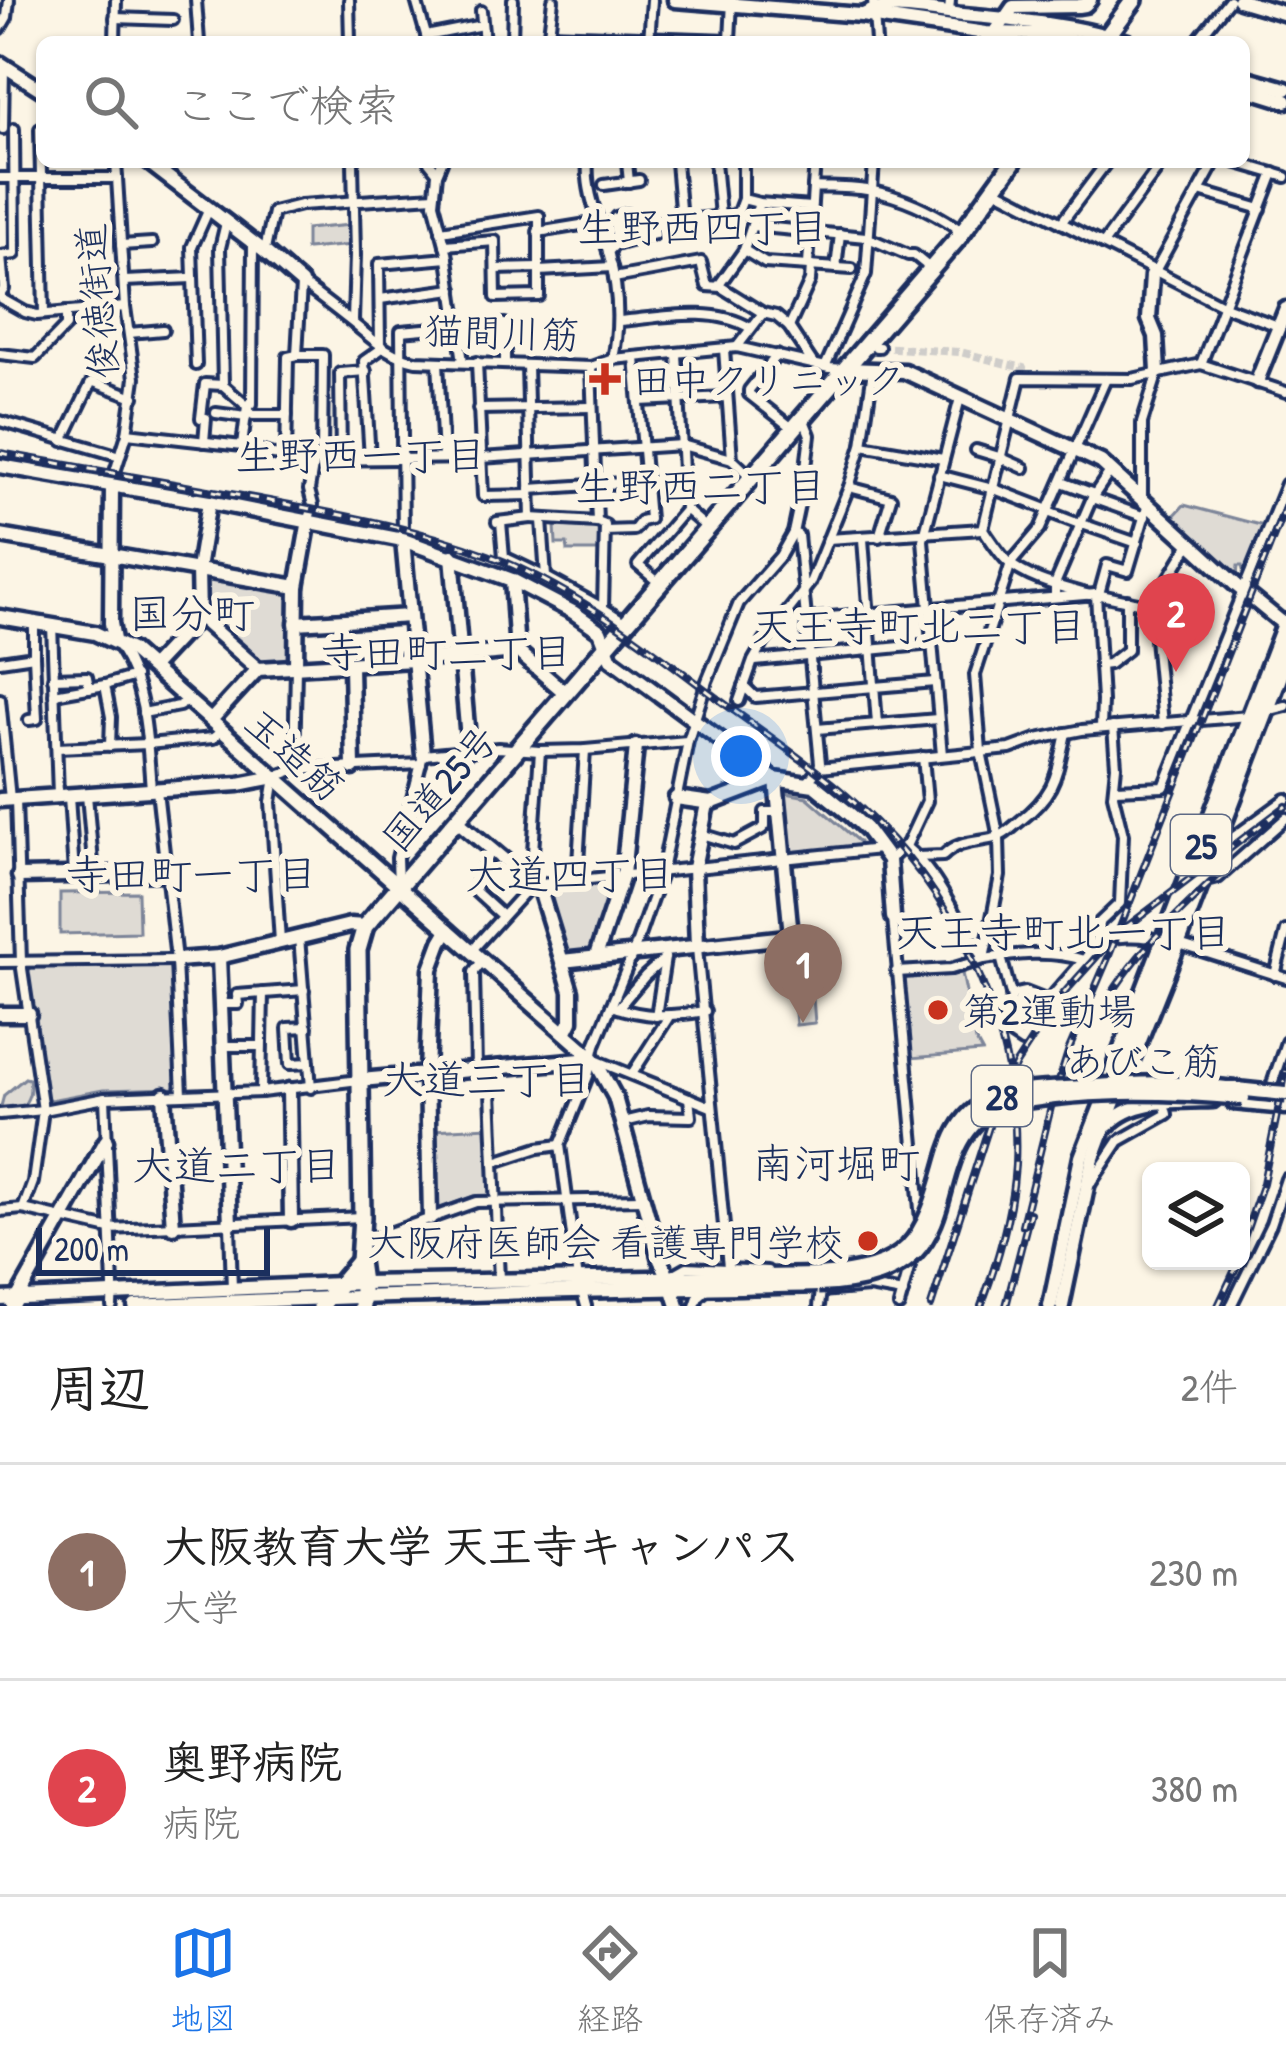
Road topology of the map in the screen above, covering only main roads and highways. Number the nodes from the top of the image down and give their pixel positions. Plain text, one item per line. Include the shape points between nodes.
1 (1133, 1) edge
2 (1107, 36) edge
3 (1009, 168) edge
4 (1286, 625) edge
5 (1286, 658) edge
6 (1257, 714) junction
7 (1170, 943) junction
8 (1115, 1078) road end
9 (358, 1261) junction
10 (362, 1295) edge
11 (322, 1298) edge

1 - 2 highway
3 - 9 highway, 国道25号 via 958,238 365,926 358,950
4 - 6 highway, 25
5 - 6 highway, 25
6 - 7 highway, 25
6 - 7 highway, 25 via 1201,883
7 - 8 highway, 25
9 - 10 highway
9 - 11 highway

